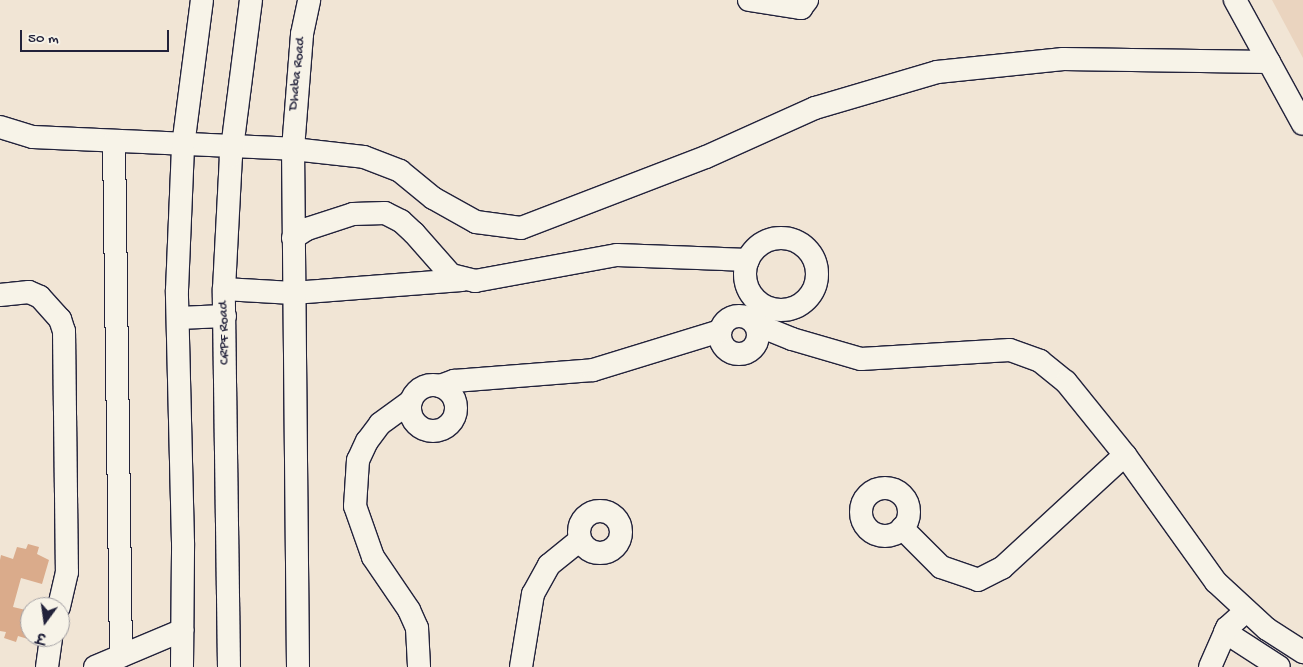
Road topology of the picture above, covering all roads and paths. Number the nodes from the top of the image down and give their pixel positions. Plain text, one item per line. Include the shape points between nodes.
1 (202, 0) edge
2 (250, 0) edge
3 (309, 0) edge
4 (749, 0) edge
5 (808, 0) edge
6 (1235, 0) edge
7 (1269, 62) junction
8 (1303, 124) edge
9 (0, 127) edge
10 (114, 142) junction
11 (183, 146) junction
12 (232, 146) junction
13 (293, 149) junction
14 (293, 238) junction
15 (748, 260) dead end
16 (462, 280) junction
17 (224, 288) junction
18 (293, 293) junction
19 (0, 295) edge
20 (225, 316) junction
21 (178, 318) junction
22 (755, 324) junction
23 (720, 331) junction
24 (440, 386) junction
25 (410, 402) junction
26 (1125, 455) junction
27 (902, 528) dead end
28 (580, 540) dead end
29 (62, 597) edge
30 (1246, 611) junction
31 (183, 630) junction
32 (1225, 632) junction
33 (50, 647) edge
34 (1303, 652) edge
35 (108, 663) edge
36 (47, 667) edge
37 (182, 667) edge
38 (229, 667) edge
39 (298, 667) edge
40 (419, 667) edge
41 (521, 667) edge
42 (1210, 667) edge
43 (1278, 667) edge

1 - 11 street
2 - 12 street, CRPF Road
3 - 13 street, Dhaba Road via 301,43
4 - 5 street via 801,8
6 - 7 street
7 - 8 street
7 - 13 street via 1063,59 937,72 815,108 706,157 521,228 490,226 466,217 432,198 400,171 371,160
9 - 10 street via 33,137
10 - 11 street
10 - 35 street
11 - 12 street
11 - 21 street
12 - 13 street
12 - 17 street, CRPF Road
13 - 14 street, Dhaba Road
14 - 16 street via 308,229 352,214 385,213 401,220 440,266
14 - 18 street, Dhaba Road
15 - 16 street via 617,255 475,282
16 - 18 street
17 - 18 street
17 - 20 street, CRPF Road
18 - 39 street, Dhaba Road
19 - 29 street via 29,292 40,296 60,318 64,331 68,572
20 - 21 street
20 - 38 street, CRPF Road
21 - 31 street
22 - 23 street via 738,316 727,320
22 - 23 street via 758,342 744,354 726,349
22 - 26 street via 792,339 862,359 1010,350 1025,353 1066,382
23 - 24 street via 594,370 454,381
24 - 25 street via 425,386
24 - 25 street via 452,395 456,410 450,425 444,430 436,432 420,428 411,416
25 - 40 street via 380,424 367,442 358,460 355,506 373,556 409,610 417,628
26 - 27 street via 1002,568 978,580 940,567
26 - 30 street via 1216,582
28 - 41 street via 549,565 533,594
30 - 32 street
30 - 34 street
31 - 35 street
31 - 37 street
32 - 42 street
32 - 43 street
33 - 36 street

